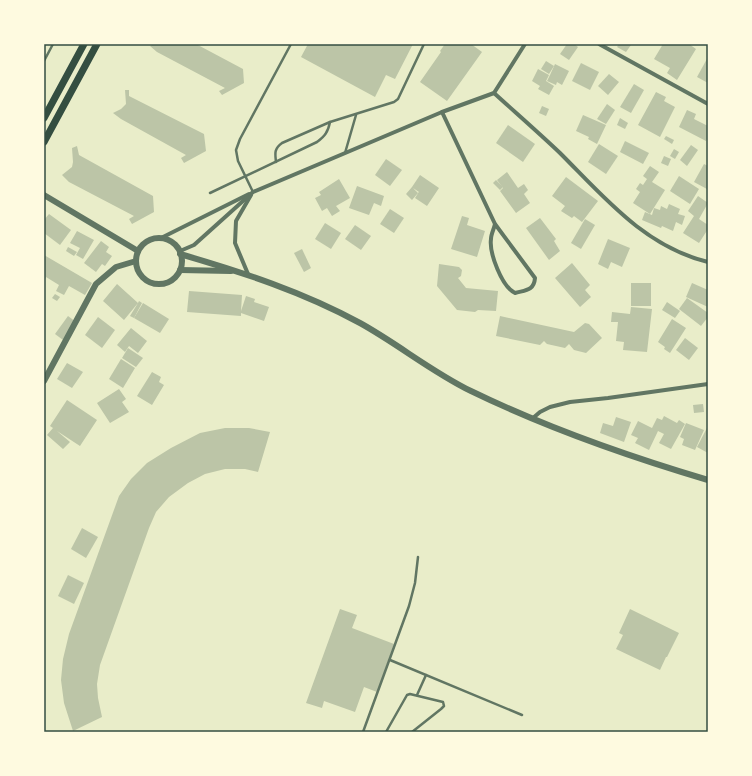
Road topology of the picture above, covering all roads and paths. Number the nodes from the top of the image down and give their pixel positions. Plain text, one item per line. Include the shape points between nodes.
1 (53, 44) edge
2 (84, 44) edge
3 (97, 44) edge
4 (291, 44) edge
5 (424, 44) edge
6 (525, 44) edge
7 (598, 44) edge
8 (44, 60) edge
9 (494, 93) junction
10 (708, 104) edge
11 (442, 112) junction
12 (356, 115) junction
13 (44, 118) edge
14 (330, 122) junction
15 (44, 142) edge
16 (345, 153) junction
17 (276, 162) junction
18 (246, 177) junction
19 (253, 192) junction
20 (210, 193) dead end
21 (44, 195) edge
22 (495, 224) junction
23 (161, 238) junction
24 (138, 251) junction
25 (180, 252) junction
26 (136, 261) junction
27 (708, 262) edge
28 (180, 270) junction
29 (238, 271) junction
30 (248, 274) junction
31 (44, 381) edge
32 (708, 384) edge
33 (533, 418) junction
34 (708, 480) edge
35 (418, 557) dead end
36 (390, 660) junction
37 (426, 676) junction
38 (416, 695) junction
39 (522, 715) dead end
40 (363, 732) edge
41 (386, 732) edge
42 (412, 732) edge

1 - 8 lane
2 - 13 main road
3 - 15 main road
4 - 18 lane via 236,150
5 - 12 lane via 398,99
6 - 9 street
7 - 10 street
9 - 11 street
9 - 27 street via 626,218 658,242 690,258
11 - 16 street
11 - 22 street
12 - 14 lane
12 - 16 lane
14 - 17 lane via 328,132 317,142
14 - 17 lane via 277,146 274,151
16 - 19 street
17 - 18 lane
18 - 19 lane
18 - 20 lane
19 - 23 street
19 - 25 street via 194,245
19 - 30 street via 236,221 235,243
21 - 24 street
22 - 22 street via 535,278 532,288 514,293 506,286 491,246
23 - 24 street via 147,241
23 - 25 street via 174,243
24 - 26 street
25 - 28 street
25 - 29 street
26 - 28 street via 140,274 156,284 170,281
26 - 31 street via 116,267 96,284
28 - 29 street
29 - 30 street
30 - 33 street via 315,301 361,324 470,390
32 - 33 street via 570,402 550,406
33 - 34 street via 618,451
35 - 36 lane via 409,606
36 - 37 lane
36 - 40 lane
37 - 38 lane
37 - 39 lane
38 - 41 lane via 410,694 405,698
38 - 42 lane via 443,702 444,706

